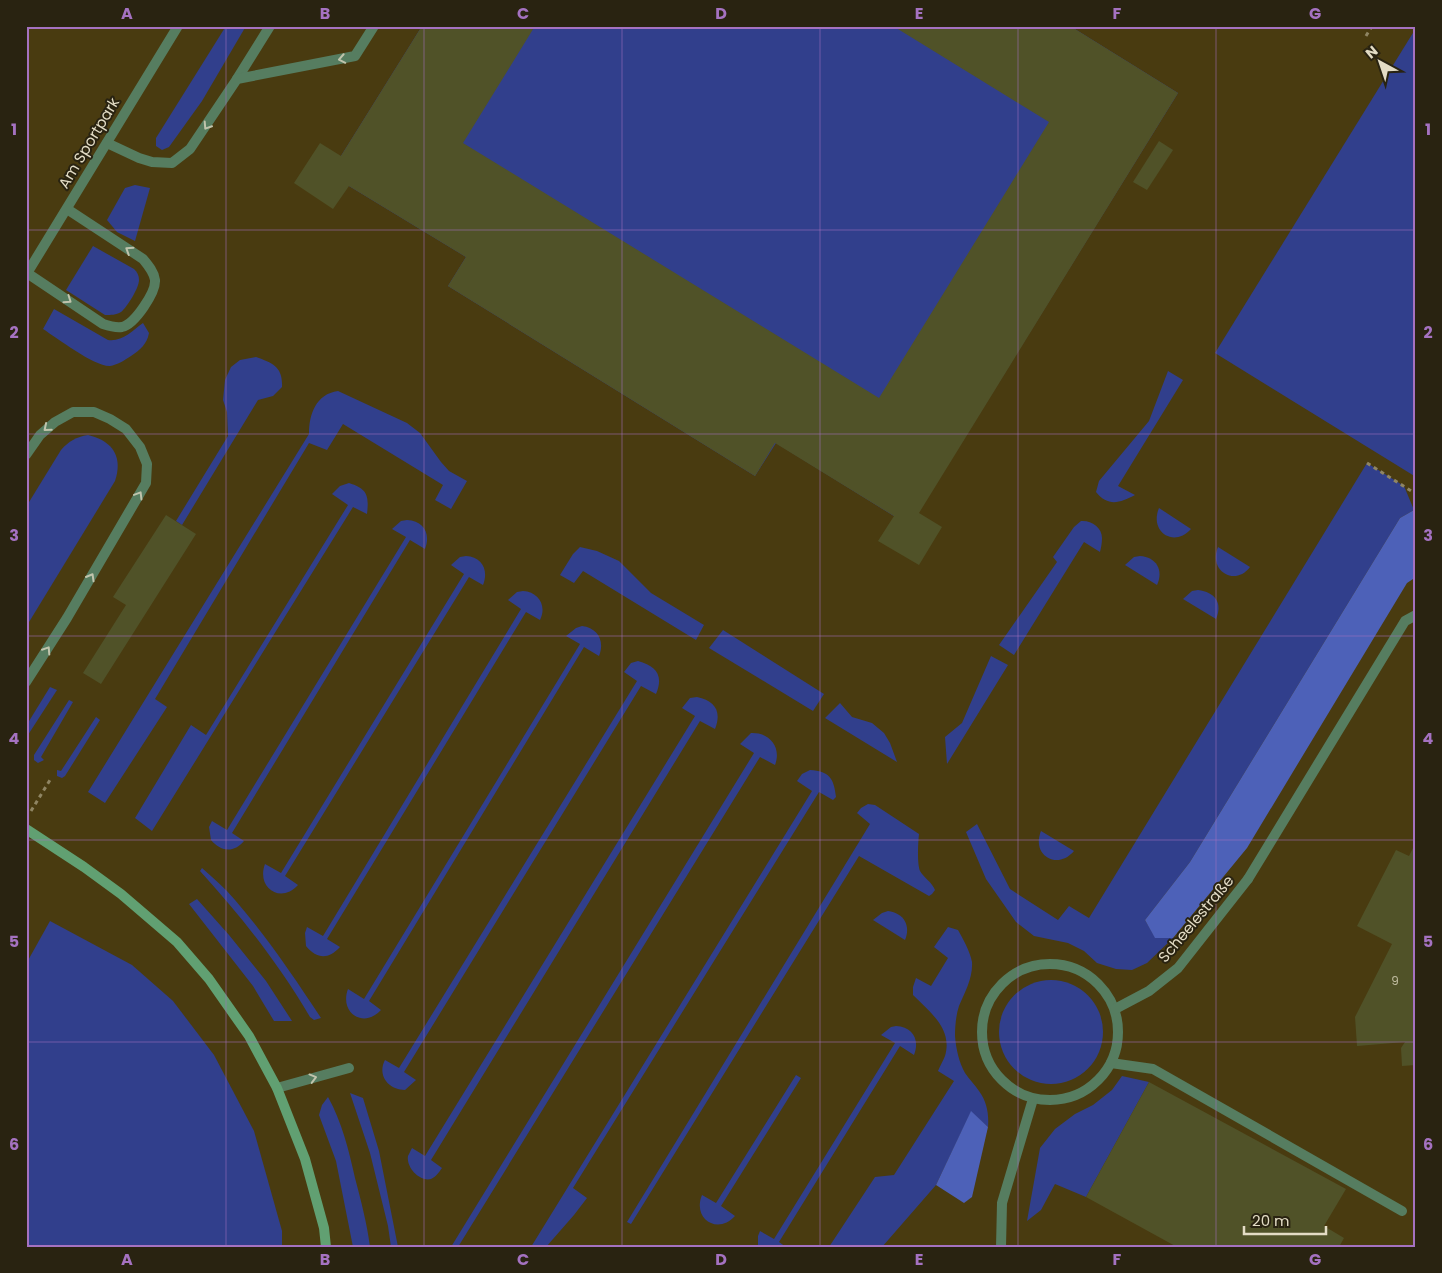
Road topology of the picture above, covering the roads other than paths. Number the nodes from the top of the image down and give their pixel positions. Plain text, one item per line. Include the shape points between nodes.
1 (178, 26) edge
2 (270, 26) edge
3 (374, 26) edge
4 (237, 79) junction
5 (107, 142) junction
6 (67, 209) junction
7 (27, 274) edge
8 (26, 455) edge
9 (1416, 615) edge
10 (26, 682) edge
11 (26, 829) edge
12 (1115, 1009) junction
13 (1111, 1063) junction
14 (349, 1068) dead end
15 (277, 1088) junction
16 (1033, 1099) junction
17 (1402, 1210) dead end
18 (326, 1247) edge
19 (1001, 1247) edge

1 - 5 street, Am Sportpark
2 - 4 street
3 -> 4 street via 355,56
4 -> 5 street via 190,150 172,163 139,158
5 - 6 street, Am Sportpark
6 - 7 street, Am Sportpark
7 -> 6 street via 103,324 113,327 124,326 135,319 154,290 155,280 143,259
10 -> 8 street via 146,483 147,464 140,447 126,430 110,418 94,412 73,412 55,422 40,434
9 - 12 street, Scheelestraße via 1405,621 1248,879 1178,968 1149,991
11 - 15 street via 121,894 177,942 209,979 249,1036
12 - 13 street via 1119,1027 1118,1046
12 - 16 street via 1103,989 1086,973 1064,965 1041,964 1018,971 999,985 986,1005 981,1028 984,1052 994,1073 1011,1089
13 - 16 street via 1098,1082 1078,1095 1056,1101
13 - 17 street via 1153,1068
15 -> 14 street
15 - 18 street via 305,1159
16 - 19 street via 1002,1203

